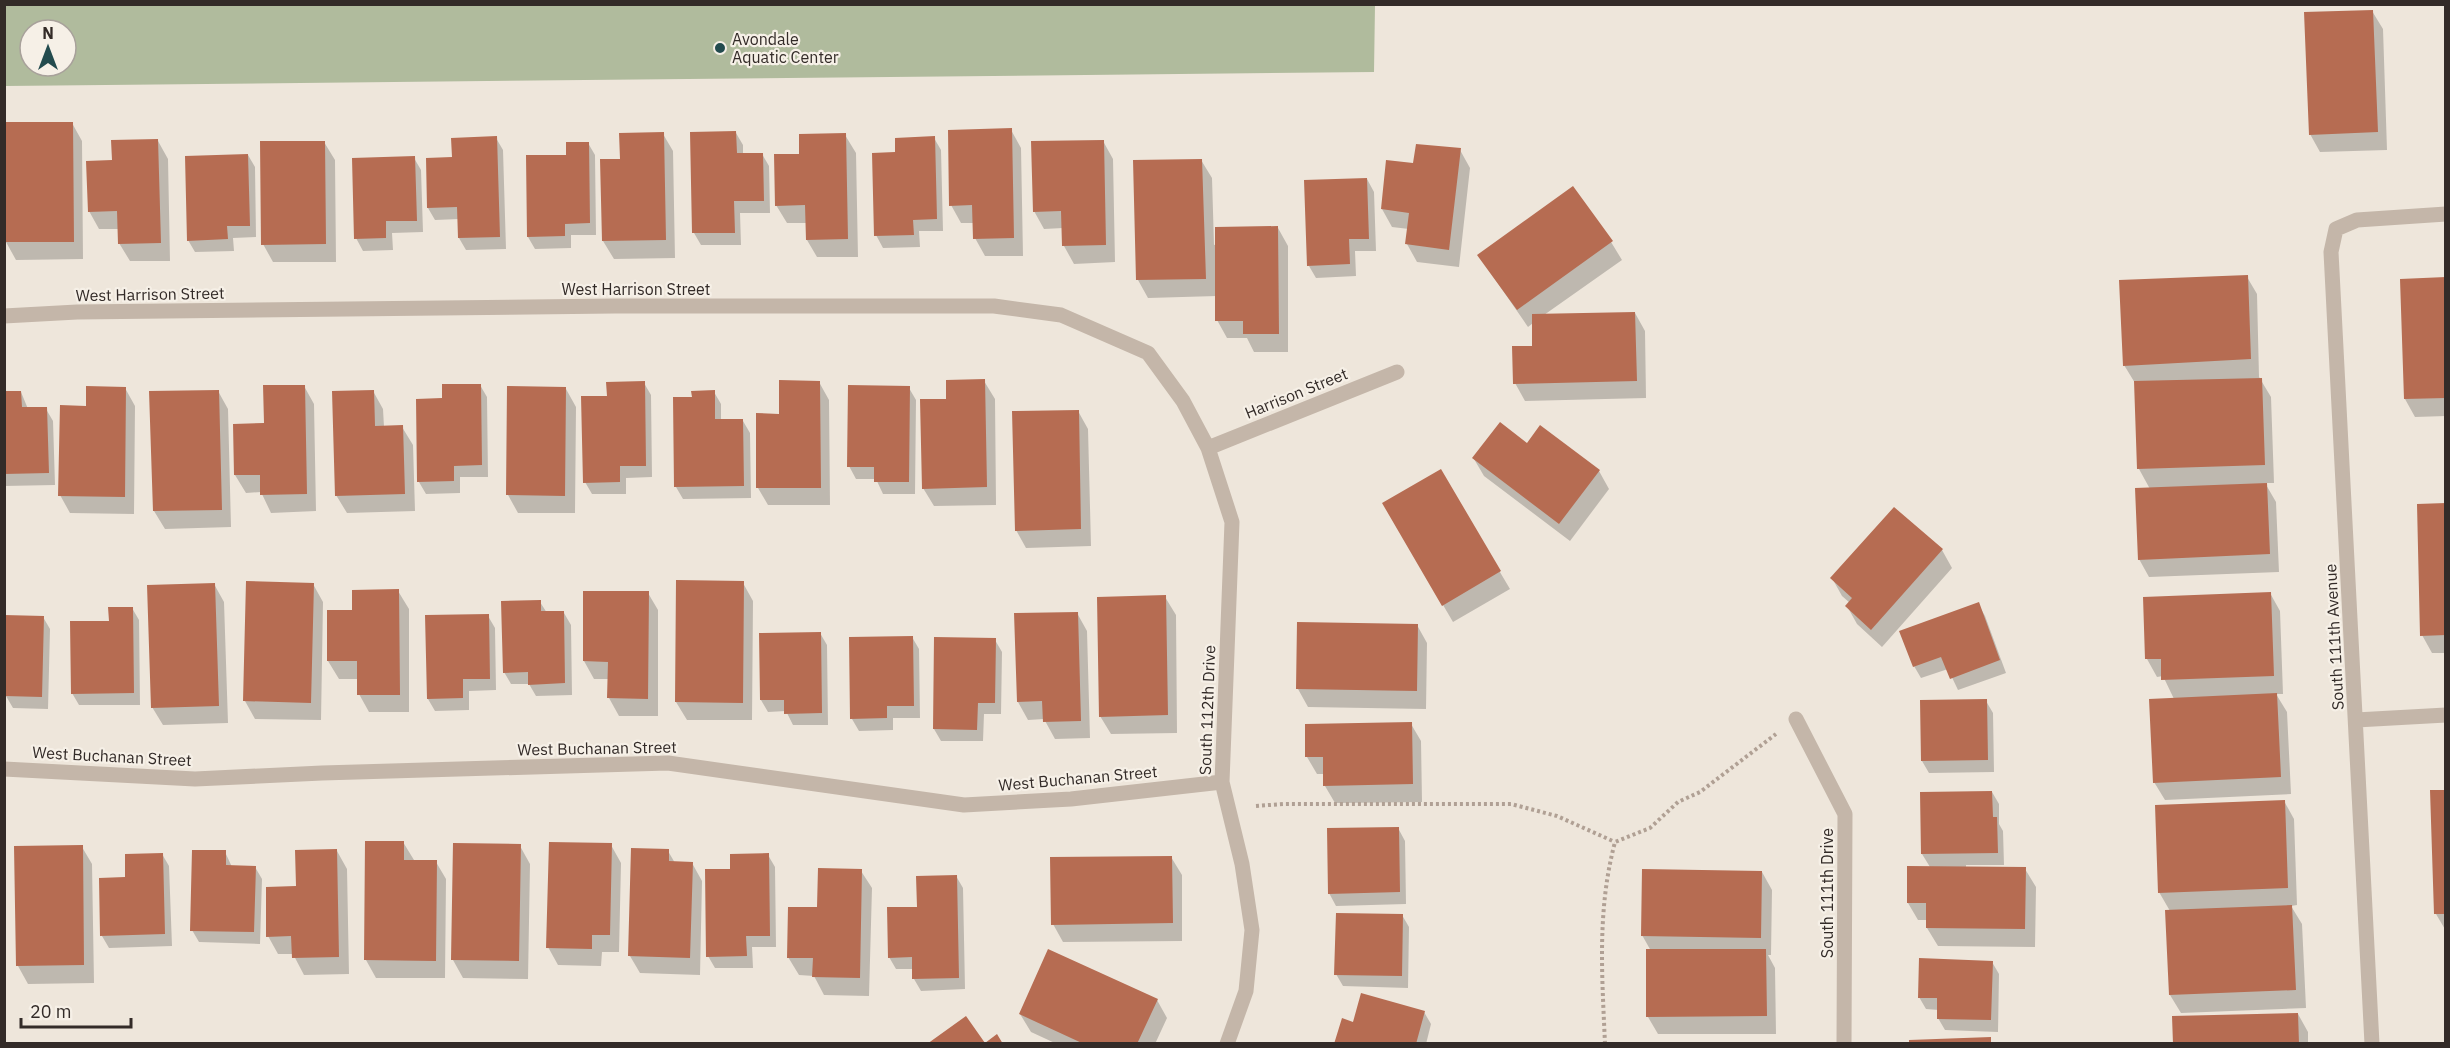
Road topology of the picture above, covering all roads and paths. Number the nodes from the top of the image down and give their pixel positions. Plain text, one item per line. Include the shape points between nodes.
1 (2445, 214) edge
2 (4, 316) edge
3 (1397, 372) dead end
4 (1208, 448) junction
5 (2445, 715) edge
6 (1796, 719) joint
7 (2356, 720) junction
8 (4, 769) edge
9 (1222, 782) junction
10 (1228, 809) junction
11 (1615, 842) junction
12 (1227, 1044) edge
13 (1605, 1044) edge
14 (1844, 1044) edge
15 (2372, 1044) edge

1 - 7 street, South 111th Avenue via 2357,220 2336,229 2331,252
2 - 4 street, West Harrison Street via 77,312 994,306 1060,315 1148,353 1183,400
3 - 4 street, Harrison Street
4 - 9 street, South 112th Drive via 1232,522
5 - 7 street
6 - 11 path via 1700,792 1678,802 1650,828
6 - 14 street, South 111th Drive via 1845,814
7 - 15 street, South 111th Avenue
8 - 9 street, West Buchanan Street via 195,779 668,763 964,805 1071,799
9 - 10 street, South 112th Drive
10 - 11 path via 1283,804 1511,804 1557,816
10 - 12 street, South 112th Drive via 1242,864 1252,930 1246,991
11 - 13 path via 1603,903

